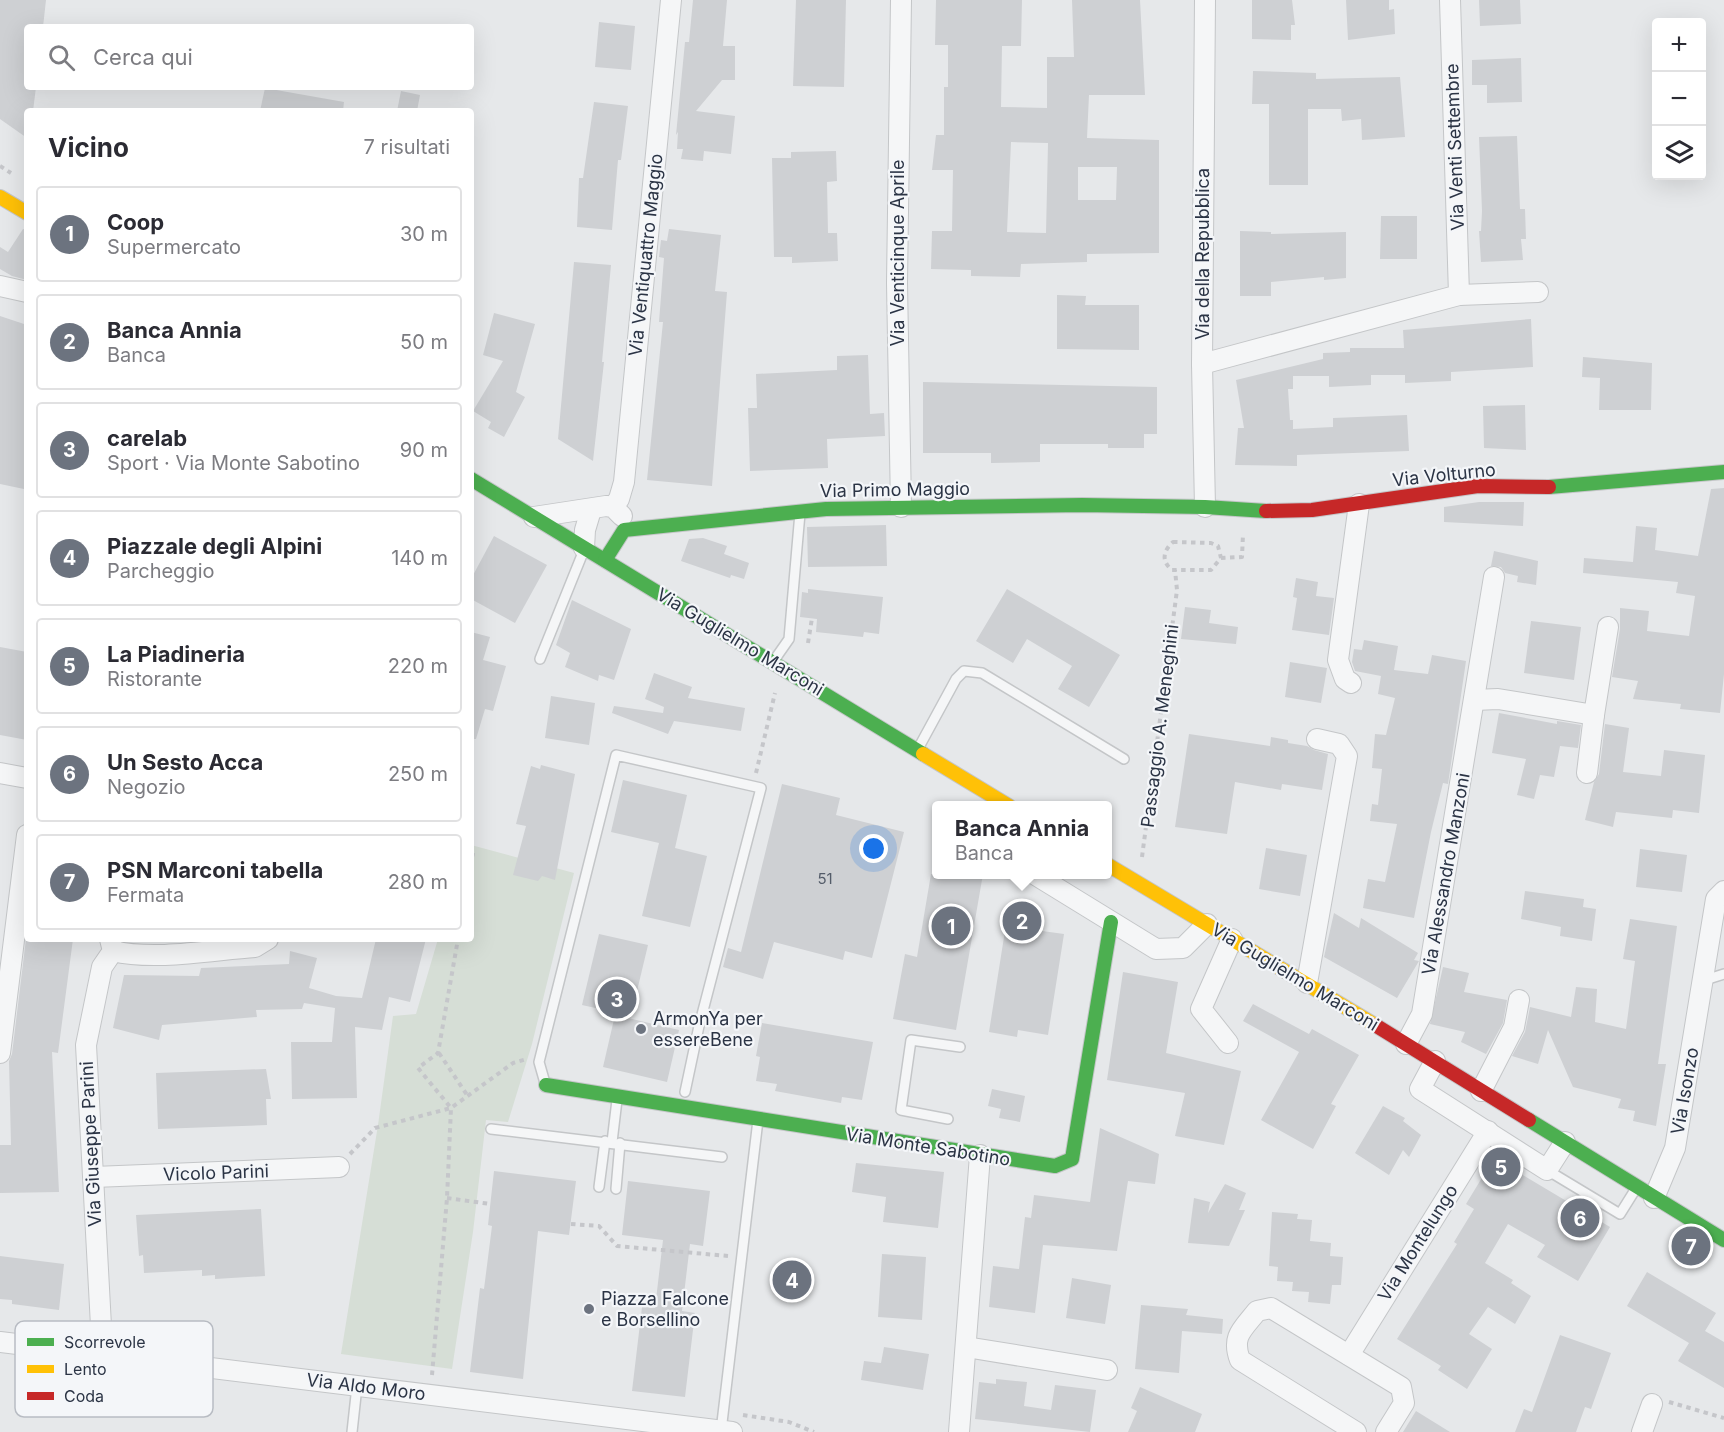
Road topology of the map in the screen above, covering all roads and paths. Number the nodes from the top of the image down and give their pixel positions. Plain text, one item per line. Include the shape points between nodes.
1 (671, 0) edge
2 (901, 0) edge
3 (1205, 0) edge
4 (1450, 0) edge
5 (0, 197) edge
6 (24, 211) edge
7 (0, 286) edge
8 (24, 291) edge
9 (1538, 291) dead end
10 (1459, 295) junction
11 (1202, 364) junction
12 (1724, 472) edge
13 (474, 481) edge
14 (1359, 504) junction
15 (613, 507) junction
16 (901, 507) junction
17 (1205, 507) junction
18 (591, 510) junction
19 (800, 511) junction
20 (1245, 512) junction
21 (533, 517) junction
22 (624, 530) junction
23 (584, 548) junction
24 (1221, 558) junction
25 (605, 560) junction
26 (1175, 570) junction
27 (1494, 577) dead end
28 (812, 618) dead end
29 (1608, 627) dead end
30 (808, 643) dead end
31 (540, 659) dead end
32 (772, 662) junction
33 (787, 671) junction
34 (1351, 683) dead end
35 (1474, 700) junction
36 (1594, 715) junction
37 (1317, 740) dead end
38 (917, 750) junction
39 (1124, 759) dead end
40 (756, 772) dead end
41 (0, 773) edge
42 (1587, 774) dead end
43 (24, 777) edge
44 (1001, 801) edge
45 (24, 859) edge
46 (1112, 867) edge
47 (1042, 879) edge
48 (1138, 883) junction
49 (1724, 891) edge
50 (1111, 922) junction
51 (1207, 924) junction
52 (1232, 939) junction
53 (263, 942) edge
54 (457, 942) edge
55 (112, 945) edge
56 (1724, 974) edge
57 (1705, 980) junction
58 (1307, 983) junction
59 (1519, 1000) dead end
60 (1228, 1043) dead end
61 (1406, 1044) junction
62 (960, 1047) dead end
63 (0, 1053) edge
64 (438, 1053) junction
65 (1435, 1061) junction
66 (539, 1062) junction
67 (546, 1085) joint
68 (1481, 1091) junction
69 (467, 1095) junction
70 (618, 1096) junction
71 (684, 1100) junction
72 (451, 1108) junction
73 (948, 1119) dead end
74 (758, 1120) junction
75 (491, 1129) dead end
76 (1488, 1131) junction
77 (613, 1142) junction
78 (1565, 1142) junction
79 (980, 1155) junction
80 (722, 1157) dead end
81 (339, 1167) joint
82 (1547, 1170) junction
83 (94, 1178) junction
84 (599, 1187) dead end
85 (1637, 1187) junction
86 (616, 1189) dead end
87 (447, 1198) junction
88 (1654, 1198) junction
89 (490, 1204) dead end
90 (571, 1224) dead end
91 (1718, 1236) edge
92 (742, 1258) junction
93 (101, 1321) edge
94 (0, 1342) edge
95 (15, 1344) edge
96 (966, 1347) junction
97 (1349, 1355) junction
98 (213, 1368) edge
99 (1107, 1370) dead end
100 (432, 1376) dead end
101 (357, 1386) junction
102 (1658, 1402) joint
103 (1724, 1418) edge
104 (666, 1428) edge
105 (727, 1431) edge
106 (352, 1432) edge
107 (959, 1432) edge
108 (1356, 1432) edge
109 (1386, 1432) edge
110 (1642, 1432) edge

1 - 15 street, Via Ventiquattro Maggio via 624,482
2 - 16 street, Via Venticinque Aprile via 897,283
3 - 11 street, Via della Repubblica
4 - 10 street, Via Venti Settembre
5 - 6 street
7 - 8 street
9 - 10 street
10 - 11 street
11 - 17 street, Via della Repubblica
12 - 14 street, Via Volturno via 1556,487 1478,486
13 - 21 street, Via Guglielmo Marconi
14 - 20 street, Via Volturno
14 - 34 street via 1338,660 1345,680
15 - 18 street
15 - 22 street via 621,513
16 - 17 street, Via Primo Maggio
16 - 19 street, Via Primo Maggio
17 - 20 street, Via Volturno
18 - 21 street
18 - 23 street
19 - 22 street, Via Primo Maggio
19 - 32 lane via 789,639
20 - 24 path via 1242,558
21 - 23 street, Via Guglielmo Marconi
22 - 25 street
23 - 25 street, Via Guglielmo Marconi
23 - 31 lane
24 - 26 path via 1211,570
24 - 26 path, Passaggio A. Meneghini via 1218,546 1211,543 1173,542 1164,555 1169,567
25 - 32 street, Via Guglielmo Marconi
26 - 48 path, Passaggio A. Meneghini via 1177,590
27 - 35 street, Via Alessandro Manzoni
28 - 30 path
29 - 36 street
32 - 33 street, Via Guglielmo Marconi
33 - 38 street, Via Guglielmo Marconi
33 - 40 path via 774,696
35 - 36 street via 1498,699
35 - 61 street, Via Alessandro Manzoni via 1422,1014
36 - 42 street
37 - 58 street via 1339,744 1347,756
38 - 39 lane via 956,679 971,670
38 - 44 street, Via Guglielmo Marconi
41 - 43 street
45 - 63 street
46 - 48 street, Via Guglielmo Marconi
47 - 50 street
48 - 51 street, Via Guglielmo Marconi
49 - 57 street, Via Isonzo via 1716,899
50 - 51 street via 1156,949 1183,948
50 - 79 street, Via Monte Sabotino via 1072,1159 1055,1166
51 - 52 street, Via Guglielmo Marconi
52 - 58 street, Via Guglielmo Marconi
52 - 60 street via 1201,1009
53 - 55 street via 255,947 125,954
54 - 64 path
55 - 83 street, Via Giuseppe Parini via 102,968 86,1046
56 - 57 lane
57 - 88 street, Via Isonzo via 1675,1148
58 - 61 street, Via Guglielmo Marconi
59 - 68 street via 1514,1027
61 - 65 street, Via Guglielmo Marconi
62 - 73 lane via 911,1040 901,1110
64 - 69 path
64 - 72 path via 418,1068
65 - 68 street, Via Guglielmo Marconi
65 - 76 street via 1420,1089
66 - 67 lane
66 - 69 path via 513,1062
66 - 71 lane via 616,755 761,788 702,1014
67 - 70 street, Via Monte Sabotino
68 - 78 street, Via Guglielmo Marconi
69 - 72 path
70 - 71 street, Via Monte Sabotino
70 - 77 lane
71 - 74 street, Via Monte Sabotino
72 - 81 path via 375,1128
72 - 87 path
74 - 79 street, Via Monte Sabotino
74 - 92 lane
75 - 77 lane
76 - 82 street
76 - 97 street, Via Montelungo
77 - 80 lane
77 - 84 lane
77 - 86 lane
78 - 82 street
78 - 85 street, Via Guglielmo Marconi
79 - 96 street
81 - 83 street, Vicolo Parini
82 - 85 lane via 1620,1214
83 - 93 street, Via Giuseppe Parini
85 - 88 street, Via Guglielmo Marconi
87 - 89 path
87 - 100 path
88 - 91 street, Via Guglielmo Marconi
90 - 92 path via 599,1226 617,1246
92 - 105 lane
94 - 95 street, Via Aldo Moro
96 - 99 street
96 - 107 street
97 - 108 street via 1271,1308 1257,1311 1235,1346 1240,1360
97 - 109 street via 1401,1387 1404,1403
98 - 101 street, Via Aldo Moro
101 - 104 street, Via Aldo Moro
101 - 106 lane
102 - 103 path
102 - 110 street
104 - 105 street, Via Aldo Moro

